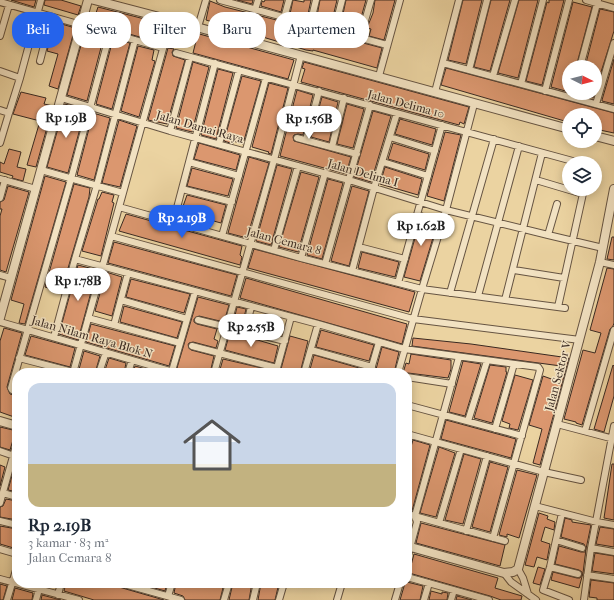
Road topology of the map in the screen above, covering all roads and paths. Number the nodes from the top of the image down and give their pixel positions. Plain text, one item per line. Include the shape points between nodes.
1 (41, 0) edge
2 (88, 0) edge
3 (94, 0) edge
4 (206, 0) edge
5 (220, 0) edge
6 (258, 0) edge
7 (289, 0) edge
8 (316, 0) edge
9 (342, 0) edge
10 (371, 0) edge
11 (400, 0) edge
12 (459, 0) edge
13 (487, 0) edge
14 (515, 0) edge
15 (543, 0) edge
16 (569, 0) edge
17 (586, 0) edge
18 (0, 2) edge
19 (233, 2) edge
20 (598, 2) edge
21 (9, 5) junction
22 (614, 8) edge
23 (255, 10) junction
24 (32, 12) edge
25 (38, 12) edge
26 (85, 12) edge
27 (140, 12) edge
28 (286, 12) edge
29 (313, 12) edge
30 (339, 12) edge
31 (368, 12) edge
32 (274, 15) edge
33 (200, 20) edge
34 (200, 28) edge
35 (0, 36) edge
36 (131, 39) edge
37 (134, 40) junction
38 (139, 41) edge
39 (369, 41) edge
40 (614, 43) edge
41 (387, 46) junction
42 (28, 48) edge
43 (43, 48) edge
44 (76, 48) edge
45 (106, 48) edge
46 (163, 48) edge
47 (176, 53) dead end
48 (301, 55) junction
49 (190, 57) junction
50 (582, 60) edge
51 (40, 61) dead end
52 (443, 62) junction
53 (215, 63) junction
54 (240, 70) junction
55 (469, 70) junction
56 (0, 71) edge
57 (379, 76) junction
58 (493, 76) junction
59 (20, 78) junction
60 (266, 78) junction
61 (522, 84) junction
62 (293, 85) junction
63 (319, 91) junction
64 (545, 91) junction
65 (434, 92) junction
66 (562, 94) edge
67 (61, 98) junction
68 (344, 98) junction
69 (584, 100) edge
70 (474, 104) junction
71 (596, 104) junction
72 (370, 105) junction
73 (90, 107) junction
74 (614, 109) edge
75 (0, 110) edge
76 (8, 113) junction
77 (397, 113) junction
78 (116, 114) junction
79 (143, 122) junction
80 (442, 125) junction
81 (562, 127) edge
82 (170, 131) junction
83 (466, 132) junction
84 (390, 137) junction
85 (195, 138) junction
86 (296, 138) dead end
87 (602, 138) edge
88 (494, 139) junction
89 (306, 140) junction
90 (614, 141) edge
91 (0, 143) edge
92 (219, 144) junction
93 (519, 146) junction
94 (332, 147) junction
95 (435, 151) junction
96 (246, 152) junction
97 (542, 153) junction
98 (356, 154) junction
99 (562, 158) edge
100 (274, 160) junction
101 (189, 162) junction
102 (383, 162) junction
103 (298, 166) junction
104 (41, 170) junction
105 (325, 173) junction
106 (239, 176) junction
107 (428, 176) junction
108 (2, 179) edge
109 (71, 179) junction
110 (349, 180) junction
111 (536, 180) junction
112 (97, 186) junction
113 (562, 186) edge
114 (374, 188) junction
115 (36, 189) junction
116 (182, 189) junction
117 (614, 189) edge
118 (123, 192) junction
119 (582, 196) edge
120 (0, 198) edge
121 (420, 201) junction
122 (232, 202) junction
123 (557, 204) dead end
124 (119, 207) junction
125 (446, 210) junction
126 (472, 216) junction
127 (173, 222) junction
128 (498, 222) junction
129 (523, 229) junction
130 (548, 235) junction
131 (111, 236) junction
132 (222, 236) junction
133 (572, 240) junction
134 (250, 244) junction
135 (359, 247) junction
136 (603, 248) junction
137 (274, 250) junction
138 (301, 258) junction
139 (75, 259) junction
140 (405, 259) junction
141 (600, 262) junction
142 (325, 264) junction
143 (614, 265) edge
144 (102, 266) junction
145 (514, 270) junction
146 (352, 271) junction
147 (242, 272) junction
148 (128, 274) junction
149 (0, 275) edge
150 (11, 278) junction
151 (564, 278) junction
152 (398, 283) junction
153 (422, 289) junction
154 (195, 292) junction
155 (450, 293) junction
156 (478, 296) junction
157 (121, 300) junction
158 (505, 300) junction
159 (234, 303) junction
160 (251, 307) junction
161 (0, 318) edge
162 (88, 318) junction
163 (291, 318) junction
164 (187, 319) junction
165 (413, 319) junction
166 (198, 320) dead end
167 (0, 322) edge
168 (318, 324) junction
169 (114, 325) junction
170 (228, 328) junction
171 (28, 330) junction
172 (614, 330) edge
173 (245, 332) junction
174 (54, 337) junction
175 (580, 340) junction
176 (285, 341) junction
177 (379, 342) junction
178 (180, 343) junction
179 (80, 345) junction
180 (192, 346) dead end
181 (404, 349) junction
182 (311, 350) junction
183 (106, 352) junction
184 (220, 354) junction
185 (459, 357) junction
186 (19, 358) junction
187 (132, 360) junction
188 (487, 360) junction
189 (514, 364) junction
190 (16, 368) edge
191 (55, 368) edge
192 (74, 368) edge
193 (101, 368) edge
194 (130, 368) edge
195 (150, 368) edge
196 (175, 368) edge
197 (216, 368) edge
198 (306, 368) edge
199 (365, 368) edge
200 (372, 368) edge
201 (399, 368) edge
202 (412, 378) edge
203 (452, 384) junction
204 (412, 406) edge
205 (443, 414) junction
206 (0, 420) edge
207 (468, 421) junction
208 (12, 424) edge
209 (558, 424) junction
210 (614, 426) edge
211 (495, 429) junction
212 (585, 432) junction
213 (412, 436) edge
214 (522, 436) junction
215 (609, 437) edge
216 (436, 442) junction
217 (461, 449) junction
218 (0, 452) edge
219 (12, 455) edge
220 (487, 456) junction
221 (514, 464) junction
222 (12, 465) edge
223 (544, 472) junction
224 (581, 480) dead end
225 (3, 493) junction
226 (12, 496) edge
227 (0, 503) edge
228 (535, 506) junction
229 (562, 513) junction
230 (412, 515) edge
231 (416, 516) junction
232 (0, 521) edge
233 (597, 522) junction
234 (439, 523) junction
235 (12, 524) edge
236 (614, 525) edge
237 (466, 531) junction
238 (412, 537) edge
239 (493, 538) junction
240 (556, 540) junction
241 (504, 541) dead end
242 (412, 547) edge
243 (582, 548) dead end
244 (591, 548) junction
245 (0, 549) edge
246 (614, 552) edge
247 (12, 553) edge
248 (550, 567) junction
249 (518, 569) junction
250 (504, 573) junction
251 (578, 574) dead end
252 (587, 575) junction
253 (0, 579) edge
254 (412, 579) edge
255 (614, 579) edge
256 (12, 582) joint
257 (428, 584) junction
258 (35, 588) edge
259 (60, 588) edge
260 (147, 588) edge
261 (170, 588) edge
262 (228, 588) edge
263 (256, 588) edge
264 (283, 588) edge
265 (341, 588) edge
266 (399, 588) edge
267 (39, 589) junction
268 (454, 590) junction
269 (528, 594) junction
270 (58, 595) junction
271 (168, 596) junction
272 (65, 598) edge
273 (480, 598) edge
274 (8, 600) edge
275 (36, 600) edge
276 (79, 600) edge
277 (181, 600) edge
278 (224, 600) edge
279 (253, 600) edge
280 (280, 600) edge
281 (337, 600) edge
282 (395, 600) edge
283 (424, 600) edge
284 (452, 600) edge
285 (489, 600) edge
286 (536, 600) edge
287 (569, 600) edge
288 (584, 600) edge

1 - 25 street
2 - 26 street
3 - 27 street
4 - 33 street
5 - 19 street
6 - 23 street
7 - 28 street
8 - 29 street
9 - 30 street
10 - 31 street
11 - 41 street
12 - 52 street
13 - 55 street
14 - 58 street
15 - 61 street
16 - 64 street
17 - 20 street
18 - 21 street
19 - 23 street
20 - 22 street
20 - 50 street
21 - 24 street
21 - 35 street
23 - 32 street
34 - 48 street
36 - 37 street
37 - 38 street
37 - 78 street
39 - 41 street
40 - 71 street
41 - 57 street
42 - 59 street
43 - 51 street
44 - 67 street
45 - 73 street
46 - 79 street
47 - 49 street, Jalan Delima 10
48 - 57 street
48 - 62 street
49 - 53 street, Jalan Delima 10
49 - 82 street
52 - 55 street
52 - 65 street
53 - 54 street, Jalan Delima 10
53 - 85 street
54 - 60 street, Jalan Delima 10
54 - 92 street
55 - 58 street
56 - 59 street
57 - 65 street
58 - 61 street
59 - 76 street
60 - 62 street, Jalan Delima 10
60 - 96 street
61 - 64 street
62 - 63 street, Jalan Delima 10
62 - 100 street
63 - 68 street, Jalan Delima 10
63 - 89 street
64 - 66 street
65 - 70 street
67 - 73 street, Jalan Damai Raya
67 - 104 street
68 - 72 street, Jalan Delima 10
68 - 94 street
69 - 71 street
70 - 81 street
70 - 83 street
71 - 74 street
72 - 77 street, Jalan Delima 10
72 - 98 street
73 - 78 street, Jalan Damai Raya
73 - 109 street
75 - 76 street
76 - 91 street
77 - 80 street, Jalan Delima 10
77 - 84 street
78 - 79 street, Jalan Damai Raya
78 - 112 street
79 - 82 street, Jalan Damai Raya
79 - 118 street
80 - 83 street, Jalan Delima 10
80 - 95 street
82 - 85 street, Jalan Damai Raya
83 - 88 street, Jalan Delima 10
83 - 125 street
84 - 95 street
84 - 102 street
85 - 92 street, Jalan Damai Raya
85 - 101 street
86 - 89 street
87 - 90 street
88 - 93 street, Jalan Delima 10
88 - 126 street
89 - 94 street
92 - 96 street, Jalan Damai Raya
93 - 97 street, Jalan Delima 10
93 - 128 street
94 - 98 street
95 - 107 street
96 - 100 street, Jalan Damai Raya
96 - 106 street
97 - 99 street, Jalan Delima 10
97 - 111 street
98 - 110 street
100 - 103 street, Jalan Delima I
100 - 134 street
101 - 106 street
101 - 116 street
102 - 107 street
102 - 114 street
103 - 105 street, Jalan Delima I
103 - 137 street
104 - 109 street
104 - 115 street
105 - 110 street, Jalan Delima I
105 - 138 street
106 - 122 street
107 - 121 street
108 - 115 street
108 - 120 street
109 - 112 street
109 - 171 street
110 - 114 street, Jalan Delima I
110 - 142 street
111 - 113 street
111 - 129 street
112 - 118 street
112 - 139 street
114 - 121 street, Jalan Delima I
114 - 135 street
115 - 150 street
116 - 122 street
116 - 127 street
117 - 136 street, Jalan Sektor V
118 - 124 street
119 - 133 street
121 - 125 street, Jalan Delima I
121 - 140 street
122 - 132 street
123 - 130 street
124 - 127 street, Jalan Cemara 8
124 - 131 street
125 - 126 street, Jalan Delima I
125 - 153 street
126 - 128 street, Jalan Delima I
126 - 155 street
127 - 132 street, Jalan Cemara 8
128 - 129 street, Jalan Delima I
128 - 156 street
129 - 130 street, Jalan Delima I
129 - 145 street
130 - 133 street, Jalan Delima I
131 - 144 street
131 - 147 street
132 - 134 street, Jalan Cemara 8
133 - 136 street, Jalan Delima I
133 - 151 street
134 - 137 street, Jalan Cemara 8
134 - 147 street
135 - 140 street
135 - 146 street
136 - 141 street, Jalan Sektor V
137 - 138 street, Jalan Cemara 8
138 - 142 street, Jalan Cemara 8
139 - 144 street
139 - 174 street
140 - 152 street
141 - 143 street
141 - 175 street, Jalan Sektor V
142 - 146 street, Jalan Cemara 8
144 - 148 street
144 - 162 street
145 - 151 street
145 - 158 street
146 - 152 street, Jalan Cemara 8
147 - 159 street
147 - 165 street
148 - 154 street
148 - 157 street
149 - 150 street
150 - 161 street
151 - 158 street, Jalan Cemara 8 via 561,307
152 - 153 street, Jalan Cemara 8
153 - 155 street, Jalan Cemara 8
153 - 165 street
154 - 159 street
154 - 164 street
155 - 156 street, Jalan Cemara 8
156 - 158 street, Jalan Cemara 8
157 - 164 street
157 - 169 street
159 - 160 street
159 - 170 street
160 - 163 street
160 - 173 street
162 - 169 street
162 - 179 street
163 - 168 street
163 - 176 street
164 - 178 street
165 - 175 street
165 - 181 street
166 - 170 street
167 - 171 street, Jalan Nilam Raya Blok N
168 - 177 street
168 - 182 street
169 - 178 street
170 - 173 street
170 - 184 street
171 - 174 street, Jalan Nilam Raya Blok N
171 - 186 street
172 - 212 street
173 - 176 street
174 - 179 street, Jalan Nilam Raya Blok N
175 - 209 street, Jalan Sektor V
176 - 184 street via 277,368
177 - 181 street
177 - 200 street
178 - 196 street
179 - 183 street, Jalan Nilam Raya Blok N
179 - 192 street
180 - 184 street
181 - 185 street
181 - 201 street
182 - 198 street
182 - 199 street
183 - 187 street, Jalan Nilam Raya Blok N
183 - 193 street
184 - 197 street
185 - 188 street
185 - 203 street
186 - 190 street
186 - 191 street
187 - 194 street
187 - 195 street, Jalan Nilam Raya Blok N
188 - 189 street
188 - 207 street
189 - 211 street
189 - 214 street via 537,366 540,369
202 - 203 street
203 - 205 street
204 - 205 street
205 - 207 street
205 - 216 street
206 - 208 street
207 - 211 street
209 - 212 street
209 - 223 street, Jalan Sektor V
210 - 215 street
211 - 214 street
212 - 215 street
213 - 216 street
214 - 221 street
215 - 233 street
216 - 217 street
216 - 231 street
217 - 220 street
217 - 234 street
218 - 219 street
220 - 221 street
220 - 237 street
221 - 223 street
221 - 239 street
222 - 225 street
223 - 224 street
223 - 228 street, Jalan Sektor V
225 - 226 street
225 - 227 street
228 - 229 street
228 - 249 street, Jalan Sektor V
229 - 233 street
229 - 240 street
230 - 231 street
231 - 234 street
231 - 238 street via 417,522
232 - 235 street
233 - 236 street
233 - 244 street
234 - 237 street
237 - 239 street
239 - 241 street
240 - 243 street
240 - 248 street
242 - 250 street
244 - 246 street
244 - 252 street
245 - 247 street
248 - 251 street
248 - 287 street via 543,591
249 - 250 street
249 - 269 street
250 - 269 street via 511,582
252 - 255 street
252 - 288 street
253 - 256 street
254 - 257 street
256 - 274 street
257 - 268 street
257 - 283 street
258 - 267 street
259 - 270 street
260 - 271 street
261 - 271 street
262 - 278 street
263 - 279 street
264 - 280 street
265 - 281 street
266 - 282 street
267 - 270 street
267 - 275 street
268 - 273 street
268 - 284 street
269 - 286 street
270 - 272 street
271 - 277 street
272 - 276 street
273 - 285 street

